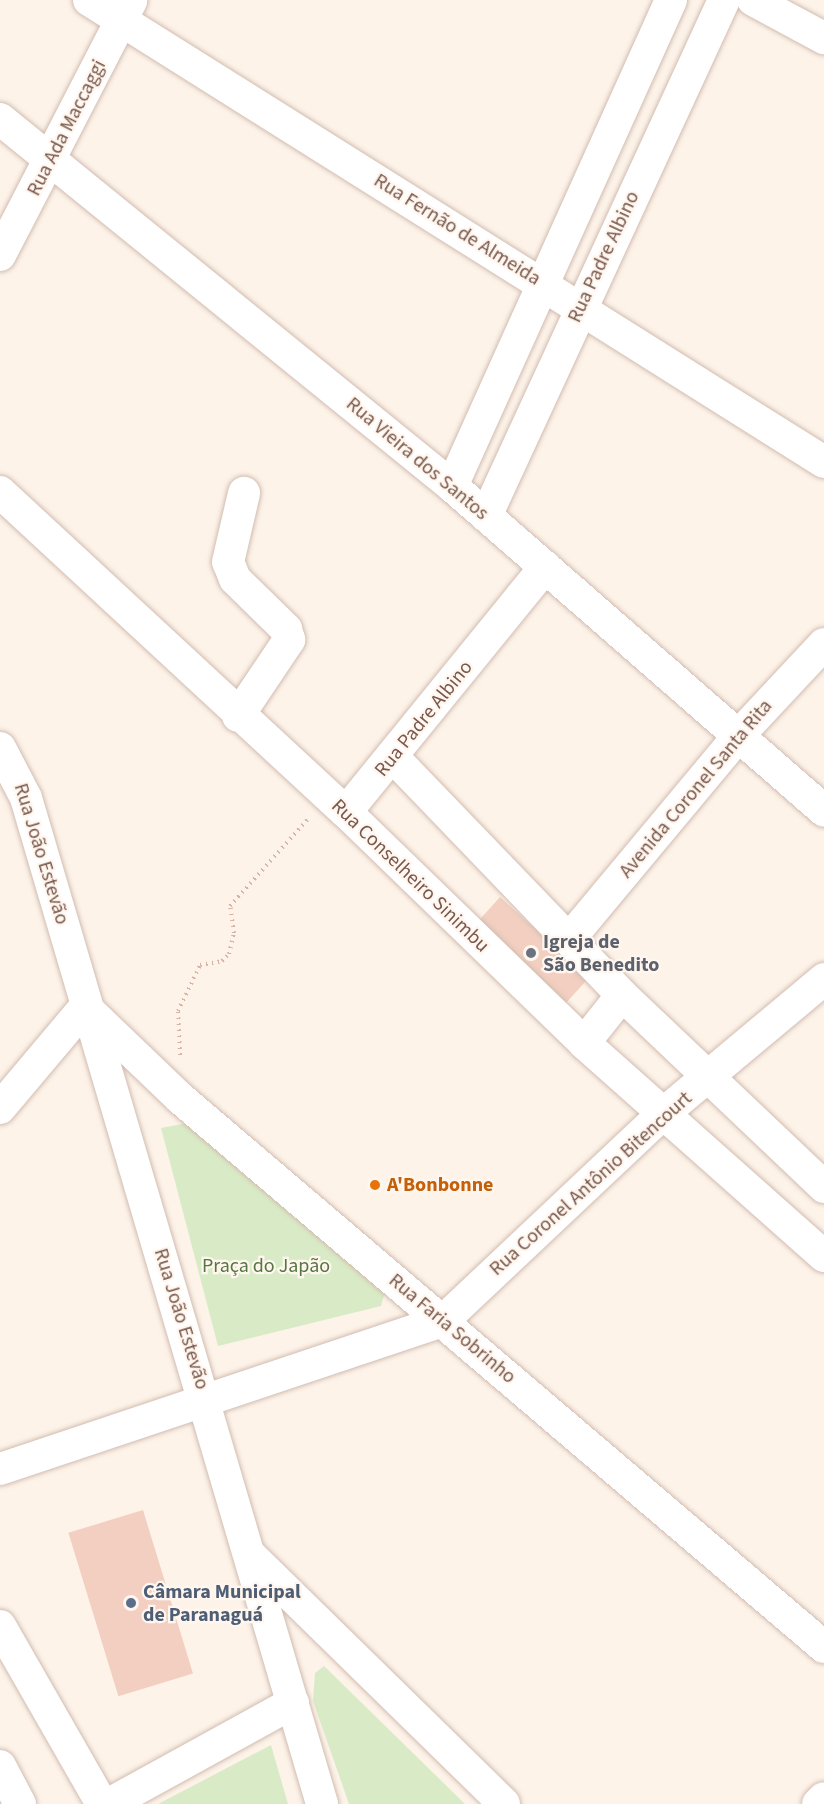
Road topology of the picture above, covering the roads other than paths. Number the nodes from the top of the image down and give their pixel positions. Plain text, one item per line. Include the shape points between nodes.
1 (89, 0) edge
2 (671, 0) edge
3 (724, 0) edge
4 (753, 0) edge
5 (126, 10) edge
6 (824, 38) edge
7 (0, 119) edge
8 (51, 161) junction
9 (0, 255) edge
10 (543, 285) junction
11 (581, 307) junction
12 (824, 462) edge
13 (452, 486) junction
14 (0, 492) edge
15 (244, 493) dead end
16 (486, 516) junction
17 (544, 567) junction
18 (824, 644) edge
19 (238, 716) junction
20 (740, 735) junction
21 (0, 748) edge
22 (394, 758) junction
23 (337, 805) junction
24 (824, 811) edge
25 (571, 937) junction
26 (824, 979) edge
27 (622, 995) junction
28 (85, 1007) junction
29 (584, 1043) junction
30 (709, 1078) junction
31 (0, 1108) edge
32 (664, 1113) junction
33 (824, 1187) edge
34 (824, 1256) edge
35 (443, 1321) junction
36 (207, 1401) junction
37 (0, 1469) edge
38 (251, 1556) junction
39 (0, 1626) edge
40 (824, 1647) edge
41 (292, 1703) junction
42 (0, 1767) edge
43 (824, 1797) edge
44 (20, 1804) edge
45 (102, 1804) edge
46 (109, 1804) edge
47 (322, 1804) edge
48 (504, 1804) edge
49 (818, 1804) edge

1 - 5 street, Rua Fernão de Almeida
2 - 10 street
3 - 11 street, Rua Padre Albino
4 - 6 street
5 - 8 street, Rua Ada Maccaggi
5 - 10 street, Rua Fernão de Almeida
7 - 8 street, Rua Vieira dos Santos
8 - 9 street, Rua Ada Maccaggi
8 - 13 street, Rua Vieira dos Santos
10 - 11 street, Rua Fernão de Almeida
10 - 13 street
11 - 12 street, Rua Fernão de Almeida
11 - 16 street, Rua Padre Albino
13 - 16 street, Rua Vieira dos Santos
14 - 19 street, Rua Conselheiro Sinimbu
15 - 19 street via 228,562 235,579 286,629 289,640
16 - 17 street, Rua Vieira dos Santos
17 - 20 street, Rua Vieira dos Santos
17 - 22 street, Rua Padre Albino
18 - 20 street, Avenida Coronel Santa Rita
19 - 23 street, Rua Conselheiro Sinimbu
20 - 24 street, Rua Vieira dos Santos
20 - 25 street, Avenida Coronel Santa Rita
21 - 28 street, Rua João Estevão via 26,798
22 - 23 street, Rua Padre Albino
22 - 25 street
23 - 29 street, Rua Conselheiro Sinimbu
25 - 27 street
26 - 30 street, Rua Coronel Antônio Bitencourt
27 - 29 street
27 - 30 street
28 - 31 street
28 - 35 street, Rua Faria Sobrinho via 181,1099
28 - 36 street, Rua João Estevão
29 - 32 street, Rua Conselheiro Sinimbu
30 - 32 street, Rua Coronel Antônio Bitencourt
30 - 33 street
32 - 34 street, Rua Conselheiro Sinimbu
32 - 35 street, Rua Coronel Antônio Bitencourt
35 - 36 street
35 - 40 street, Rua Faria Sobrinho
36 - 37 street
36 - 38 street, Rua João Estevão
38 - 41 street
38 - 48 street, Rua João Estevão
39 - 45 street
41 - 46 street
41 - 47 street
42 - 44 street
43 - 49 street

